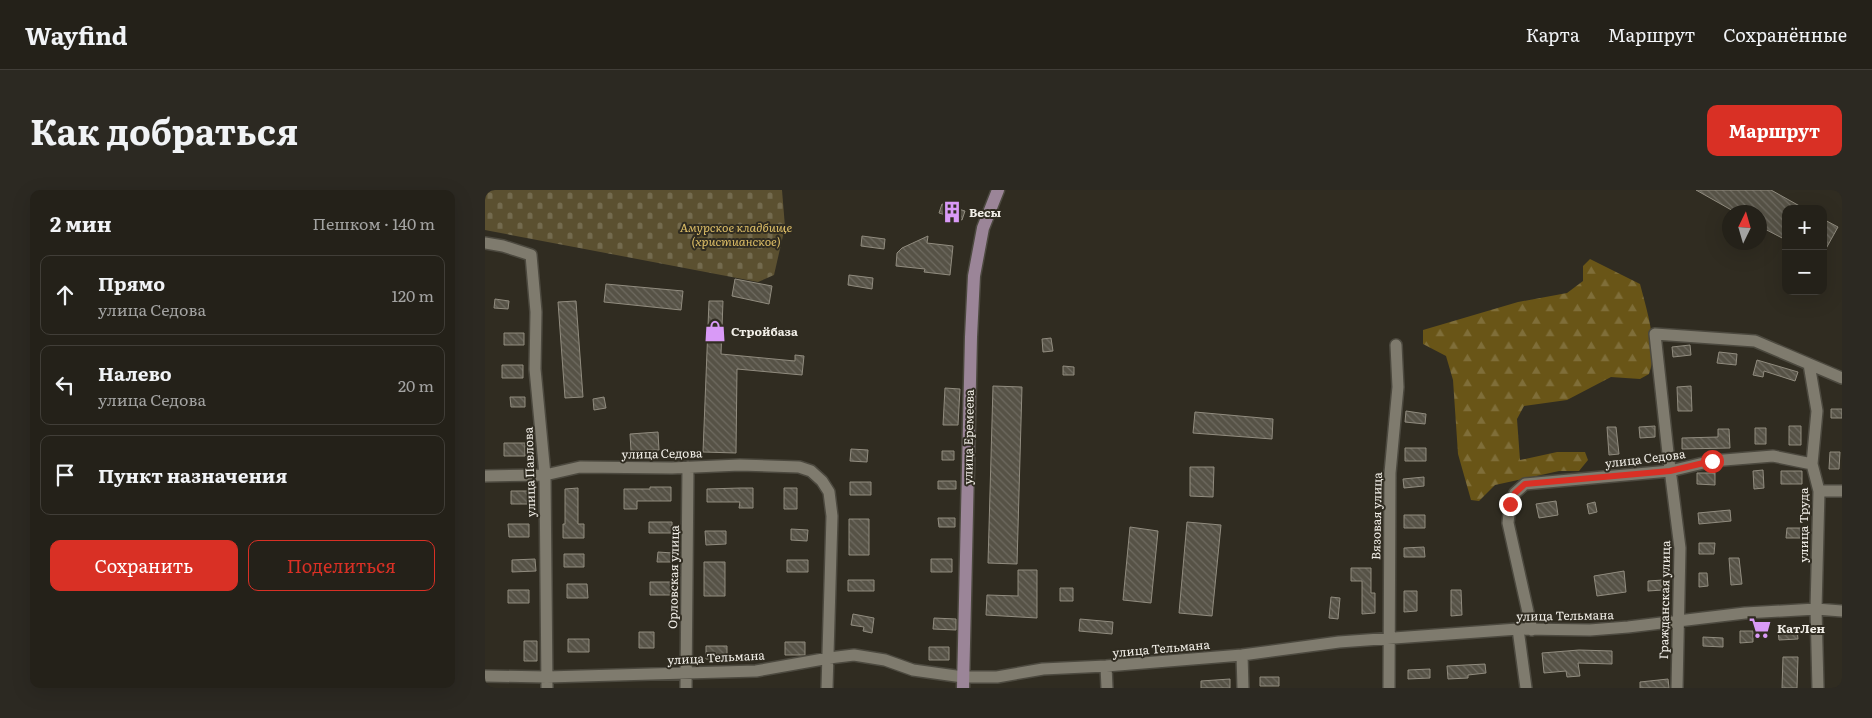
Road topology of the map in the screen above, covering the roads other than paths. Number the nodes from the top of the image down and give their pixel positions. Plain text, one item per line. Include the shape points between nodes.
1 (998, 190) edge
2 (485, 243) edge
3 (1396, 345) dead end
4 (1809, 364) junction
5 (1842, 378) edge
6 (1812, 464) junction
7 (688, 467) junction
8 (1670, 471) junction
9 (545, 475) junction
10 (485, 476) edge
11 (1819, 491) junction
12 (1842, 491) edge
13 (1817, 609) junction
14 (1842, 611) edge
15 (1677, 621) junction
16 (1518, 629) junction
17 (1532, 630) junction
18 (1389, 638) junction
19 (1242, 655) junction
20 (829, 658) junction
21 (1106, 666) junction
22 (686, 673) junction
23 (485, 676) edge
24 (547, 682) edge
25 (963, 682) edge
26 (686, 688) edge
27 (827, 688) edge
28 (1107, 688) edge
29 (1243, 688) edge
30 (1389, 688) edge
31 (1526, 688) edge
32 (1677, 688) edge
33 (1818, 688) edge

1 - 25 street, улица Еремеева via 983,228 974,276
2 - 9 street, улица Павлова via 531,255 536,312 535,369
3 - 18 street, Вязовая улица via 1398,387 1390,473
4 - 5 street
4 - 6 street, улица Труда via 1817,411
4 - 8 street, Гражданская улица via 1755,342 1655,334
6 - 8 street, улица Седова via 1773,456 1712,461
6 - 11 street, улица Труда
7 - 9 street, улица Седова via 580,467
7 - 20 street, улица Седова via 799,467 822,480 829,492 832,516
7 - 22 street, Орловская улица
8 - 15 street, Гражданская улица via 1680,548
8 - 17 street, улица Седова via 1525,484 1515,493 1510,504 1509,523
9 - 10 street, улица Седова
9 - 24 street, улица Павлова
11 - 12 street
11 - 13 street, улица Труда
13 - 14 street, улица Тельмана
13 - 15 street, улица Тельмана
13 - 33 street, улица Труда
15 - 17 street, улица Тельмана via 1590,630
15 - 32 street, Гражданская улица
16 - 17 street, улица Тельмана
16 - 18 street, улица Тельмана
16 - 31 street
18 - 19 street, улица Тельмана
18 - 30 street, Вязовая улица
19 - 21 street, улица Тельмана
19 - 29 street
20 - 22 street, улица Тельмана via 756,671
20 - 25 street, улица Тельмана via 854,655 885,660
20 - 27 street
21 - 25 street, улица Тельмана via 1043,669
21 - 28 street
22 - 24 street, улица Тельмана
22 - 26 street, Орловская улица
23 - 24 street, улица Тельмана

